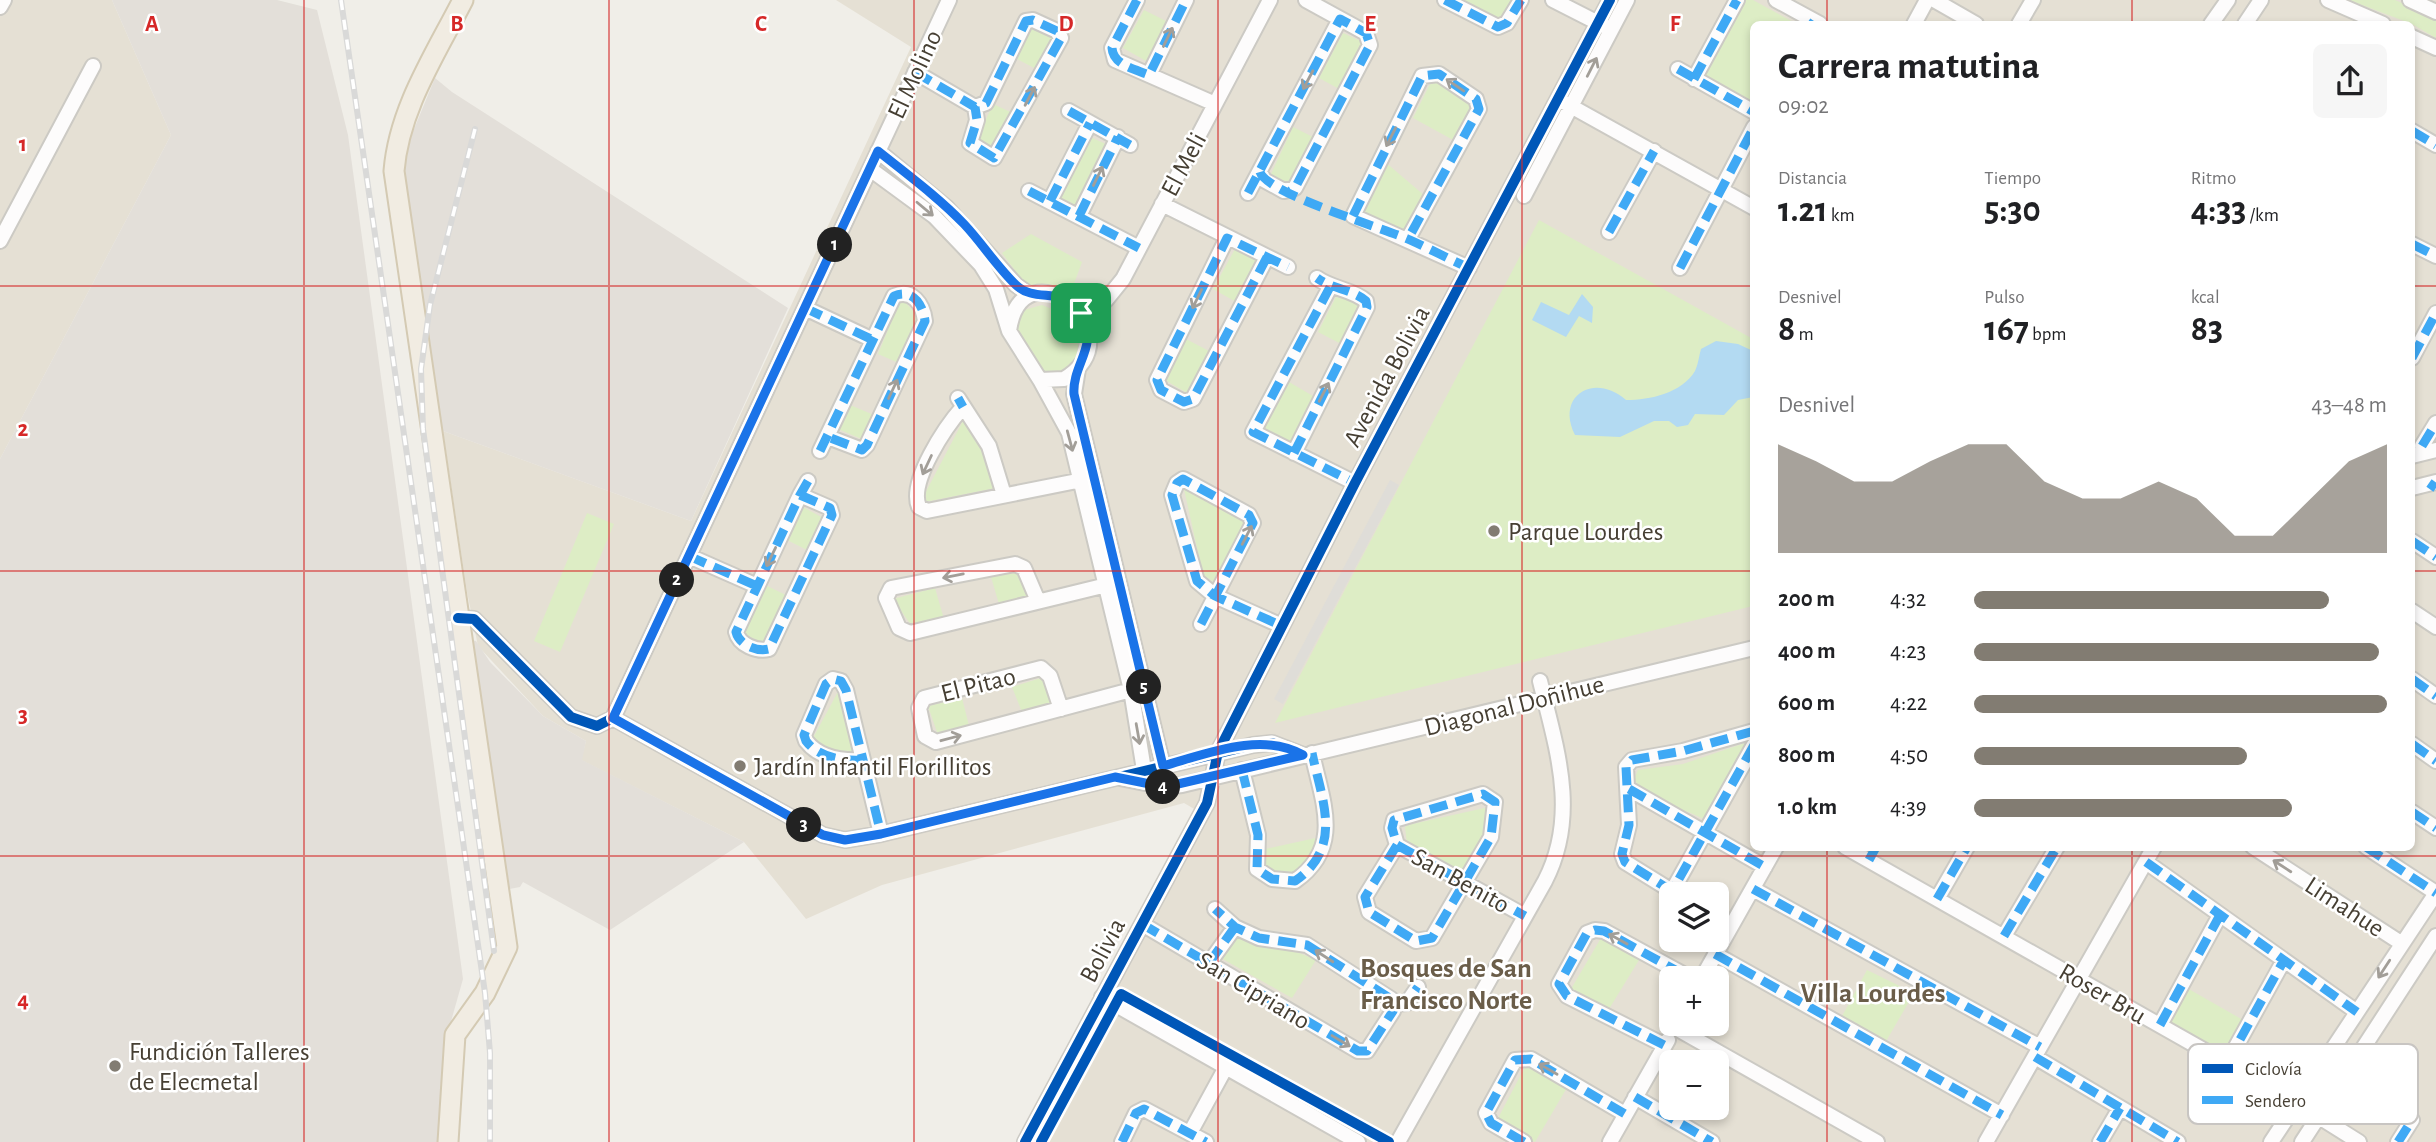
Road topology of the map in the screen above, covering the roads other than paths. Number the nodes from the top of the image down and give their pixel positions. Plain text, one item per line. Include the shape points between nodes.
1 (4, 0) edge
2 (463, 0) edge
3 (949, 0) edge
4 (1137, 0) edge
5 (1186, 0) edge
6 (1270, 0) edge
7 (1306, 0) edge
8 (1445, 0) edge
9 (1521, 0) edge
10 (1553, 0) edge
11 (1610, 0) edge
12 (1627, 0) edge
13 (1737, 0) edge
14 (1776, 0) edge
15 (1927, 0) edge
16 (1934, 0) edge
17 (2033, 0) edge
18 (2228, 0) edge
19 (2261, 0) edge
20 (2328, 0) edge
21 (2410, 0) edge
22 (0, 7) edge
23 (2436, 12) edge
24 (1340, 19) junction
25 (1812, 21) edge
26 (1916, 21) edge
27 (1971, 21) edge
28 (2021, 21) edge
29 (2213, 21) edge
30 (2247, 21) edge
31 (2376, 21) edge
32 (1605, 26) junction
33 (2415, 38) edge
34 (2436, 48) edge
35 (93, 66) dead end
36 (1678, 69) dead end
37 (915, 72) junction
38 (1149, 75) junction
39 (1694, 79) junction
40 (1558, 99) junction
41 (1214, 104) junction
42 (1572, 105) junction
43 (975, 107) junction
44 (1750, 110) edge
45 (1069, 111) dead end
46 (1090, 122) junction
47 (2415, 133) edge
48 (1750, 135) edge
49 (2436, 145) edge
50 (878, 151) junction
51 (1654, 151) junction
52 (870, 169) junction
53 (1260, 172) junction
54 (1721, 190) junction
55 (1029, 191) dead end
56 (1248, 193) dead end
57 (1524, 195) dead end
58 (1050, 201) junction
59 (1162, 204) junction
60 (1750, 206) edge
61 (1079, 216) junction
62 (1609, 232) dead end
63 (1227, 238) junction
64 (1408, 239) junction
65 (0, 241) edge
66 (2415, 246) edge
67 (1139, 248) junction
68 (2436, 256) edge
69 (1267, 257) junction
70 (1288, 267) dead end
71 (1469, 268) junction
72 (1680, 268) dead end
73 (1317, 278) dead end
74 (1330, 287) junction
75 (1030, 295) junction
76 (805, 308) junction
77 (1081, 313) junction
78 (2436, 313) edge
79 (1009, 331) junction
80 (873, 340) junction
81 (2415, 352) edge
82 (1079, 367) junction
83 (1040, 380) junction
84 (2436, 423) edge
85 (828, 437) junction
86 (820, 450) dead end
87 (2424, 451) edge
88 (1294, 453) junction
89 (1087, 479) junction
90 (808, 481) dead end
91 (1355, 483) junction
92 (2434, 484) edge
93 (2415, 487) edge
94 (800, 495) junction
95 (1004, 495) junction
96 (2415, 543) edge
97 (689, 556) junction
98 (2436, 557) edge
99 (1112, 584) junction
100 (757, 586) junction
101 (1215, 596) junction
102 (1038, 601) junction
103 (2415, 613) edge
104 (458, 618) junction
105 (1200, 624) dead end
106 (1282, 626) junction
107 (2436, 627) edge
108 (1750, 639) edge
109 (1750, 649) edge
110 (1725, 654) junction
111 (1540, 681) dead end
112 (2415, 681) edge
113 (1137, 688) junction
114 (2436, 696) edge
115 (1544, 697) junction
116 (1061, 709) junction
117 (613, 718) junction
118 (1750, 732) edge
119 (2415, 746) edge
120 (1218, 752) junction
121 (1750, 752) edge
122 (1308, 754) junction
123 (862, 760) junction
124 (2436, 761) edge
125 (1163, 766) junction
126 (1144, 770) junction
127 (1242, 770) junction
128 (1115, 777) junction
129 (1212, 778) junction
130 (1629, 789) junction
131 (2415, 814) edge
132 (2436, 828) edge
133 (1706, 833) junction
134 (881, 834) junction
135 (1397, 845) junction
136 (1774, 851) edge
137 (1965, 851) edge
138 (2055, 851) edge
139 (2152, 851) edge
140 (2259, 851) edge
141 (2372, 851) edge
142 (1873, 854) edge
143 (2146, 862) junction
144 (1765, 867) junction
145 (1466, 883) junction
146 (1753, 889) junction
147 (2436, 893) edge
148 (1937, 899) junction
149 (1214, 909) dead end
150 (2220, 915) junction
151 (1525, 916) junction
152 (1142, 924) junction
153 (1235, 927) junction
154 (2004, 936) junction
155 (2436, 936) edge
156 (2401, 943) junction
157 (1716, 954) junction
158 (2284, 960) junction
159 (1209, 963) junction
160 (1666, 966) edge
161 (1709, 966) edge
162 (2079, 979) junction
163 (1418, 987) dead end
164 (1102, 997) junction
165 (1395, 1004) junction
166 (2357, 1012) junction
167 (2160, 1025) junction
168 (1669, 1036) edge
169 (1692, 1036) edge
170 (2194, 1044) edge
171 (2238, 1044) edge
172 (2336, 1044) edge
173 (2366, 1044) edge
174 (1664, 1045) junction
175 (2037, 1052) junction
176 (1226, 1067) junction
177 (1635, 1097) junction
178 (2120, 1108) junction
179 (1625, 1114) junction
180 (2002, 1115) junction
181 (2283, 1124) edge
182 (2314, 1124) edge
183 (2331, 1124) edge
184 (2409, 1124) edge
185 (1190, 1133) junction
186 (1334, 1136) edge
187 (448, 1142) edge
188 (1026, 1142) edge
189 (1122, 1142) edge
190 (1206, 1142) edge
191 (1358, 1142) edge
192 (1398, 1142) edge
193 (1524, 1142) edge
194 (1610, 1142) edge
195 (1712, 1142) edge
196 (1877, 1142) edge
197 (1986, 1142) edge
198 (2100, 1142) edge
199 (2178, 1142) edge
200 (2271, 1142) edge
201 (2302, 1142) edge
202 (2358, 1142) edge
203 (2398, 1142) edge

1 - 22 street
2 - 104 main road via 404,114 394,171
3 - 37 street, El Molino
4 - 38 street via 1112,55
38 -> 5 street
6 - 41 street, El Meli
7 - 24 street
8 - 9 street via 1503,27
10 - 32 street
11 - 32 street, Avenida Bolivia
12 - 32 street, Avenida Bolivia
13 - 39 street
14 - 25 street
15 - 26 street
16 - 27 street
17 - 28 street
18 - 29 street
19 - 30 street
20 - 31 street
21 - 23 street
24 -> 53 street
24 - 53 street via 1366,33 1370,45 1295,188 1284,191 1264,180
32 - 40 street, Avenida Bolivia
42 -> 32 street, Avenida Bolivia
33 - 34 street
35 - 65 street
36 - 39 street
37 - 43 street
37 - 50 street, El Molino
38 - 41 street
39 - 44 street
40 - 42 street
40 - 71 street, Avenida Bolivia
41 - 59 street, El Meli
42 - 51 street
42 - 57 street, Avenida Bolivia
43 -> 43 street via 977,120 970,143 994,159 1061,38 1057,31 1026,21 986,103
45 - 46 street
46 - 58 street
61 -> 46 street via 1124,141
47 - 49 street
48 - 54 street
50 - 52 street, El Molino
50 - 75 street via 947,208
51 - 54 street
51 - 62 street
52 - 76 street, El Molino
52 -> 79 street via 934,216 981,265 996,289
53 - 56 street
54 - 60 street
54 - 72 street
55 - 58 street
58 - 61 street
59 - 63 street
59 - 67 street, El Meli
61 - 67 street
63 - 69 street
63 -> 69 street via 1157,380 1161,390 1184,402 1193,399
64 -> 64 street via 1479,109 1476,99 1439,74 1422,76 1353,216
64 - 71 street
66 - 68 street
67 - 77 street, El Meli via 1112,293
69 - 70 street
71 - 91 street, Avenida Bolivia
73 - 74 street
88 -> 74 street via 1367,307 1359,295
74 - 88 street via 1253,432
75 - 77 street via 1058,295
75 - 79 street via 1016,305
76 - 80 street
76 - 97 street, El Molino
77 - 82 street via 1088,340
78 - 81 street
79 - 83 street
80 - 85 street
85 -> 80 street via 855,449 867,445 925,321 920,304 910,294 894,296
82 - 83 street via 1058,381
82 - 89 street via 1074,394
83 -> 89 street via 1065,423
84 - 87 street
85 - 86 street
88 - 91 street
89 - 95 street
89 - 99 street
90 - 94 street
91 - 106 street, Avenida Bolivia
92 - 93 street
94 -> 100 street
94 - 100 street via 830,508 832,516 769,649 764,650 741,642 736,632
95 -> 95 street via 989,446 960,402 916,490 919,507 927,511
96 - 98 street
97 - 100 street
97 - 117 street, El Molino
99 - 102 street
99 - 113 street
101 -> 101 street via 1252,518 1183,479 1172,495 1197,581
101 - 105 street
101 - 106 street
102 -> 102 street via 1024,568 1015,564 891,588 886,598 899,628 910,633
103 - 107 street
104 - 117 street via 474,619 571,717 597,726
104 - 187 main road via 507,947 485,993 455,1035
106 - 120 street, Avenida Bolivia
108 - 110 street, Diagonal Doñihue
109 - 110 street, Diagonal Doñihue
110 - 115 street, Diagonal Doñihue
111 - 115 street
112 - 114 street
113 - 116 street, El Pitao
113 - 125 street
113 -> 126 street
115 - 122 street, Diagonal Doñihue
115 - 151 street via 1561,769 1564,820 1553,865
116 -> 116 street, El Pitao via 1051,676 1041,668 924,698 919,708 925,736 936,742
117 - 134 street, Diagonal Doñihue via 823,835 845,840
118 - 130 street via 1632,760 1626,767
119 - 124 street
120 - 122 street, Diagonal Doñihue via 1272,743
120 - 125 street, Diagonal Doñihue
120 - 129 street, Avenida Bolivia
121 - 133 street
122 - 127 street, Diagonal Doñihue
122 - 127 street via 1328,834 1316,859 1295,880 1272,879 1257,869 1258,835
123 - 123 street via 834,758 806,741 804,735 826,684 833,679 841,681 846,690
123 - 134 street
125 - 126 street, Diagonal Doñihue
126 - 128 street, Diagonal Doñihue
127 - 129 street, Diagonal Doñihue
128 - 129 street, Diagonal Doñihue via 1165,787
128 - 134 street, Diagonal Doñihue
129 - 152 street, Bolivia via 1206,803
130 - 133 street
130 - 133 street via 1629,825 1622,854 1629,868 1671,888
131 - 132 street
133 - 144 street
135 - 145 street, San Benito
135 - 145 street via 1365,905 1416,941 1432,938
135 - 145 street via 1394,820 1483,794 1490,796 1495,802 1494,827
136 - 144 street
137 - 148 street
138 - 154 street
139 - 143 street
156 -> 140 street, Limahue
141 - 147 street
142 - 148 street, Roser Bru
143 - 150 street
143 - 162 street
144 - 146 street
145 - 151 street, San Benito
146 - 157 street
146 - 175 street
147 - 156 street
148 - 154 street, Roser Bru
149 - 153 street
150 - 158 street
150 - 167 street
151 - 192 street
152 - 159 street, San Cipriano
152 - 164 street, Bolivia
153 - 159 street
165 -> 153 street via 1307,945 1267,940
154 - 162 street, Roser Bru
155 - 173 street
156 -> 166 street
157 - 161 street
157 - 180 street
158 - 166 street
158 - 171 street
159 -> 165 street, San Cipriano via 1358,1051 1367,1051
160 -> 174 street via 1595,930 1587,933 1559,984 1567,996
162 - 167 street, Roser Bru
162 - 175 street
163 - 165 street via 1407,1003
164 - 176 street
164 - 188 street, Bolivia
166 - 172 street
167 - 170 street, Roser Bru
168 - 174 street
169 - 196 street
174 - 177 street
175 - 178 street
175 - 180 street
176 - 185 street
176 - 186 street
177 - 179 street
177 - 195 street
178 - 198 street
178 - 199 street
179 -> 193 street via 1522,1058 1515,1060 1486,1113 1490,1123
179 - 194 street
180 - 197 street
181 - 200 street
182 - 201 street
183 - 202 street, Roser Bru
184 - 203 street
185 - 189 street via 1144,1109 1136,1113
185 - 190 street
186 - 191 street

